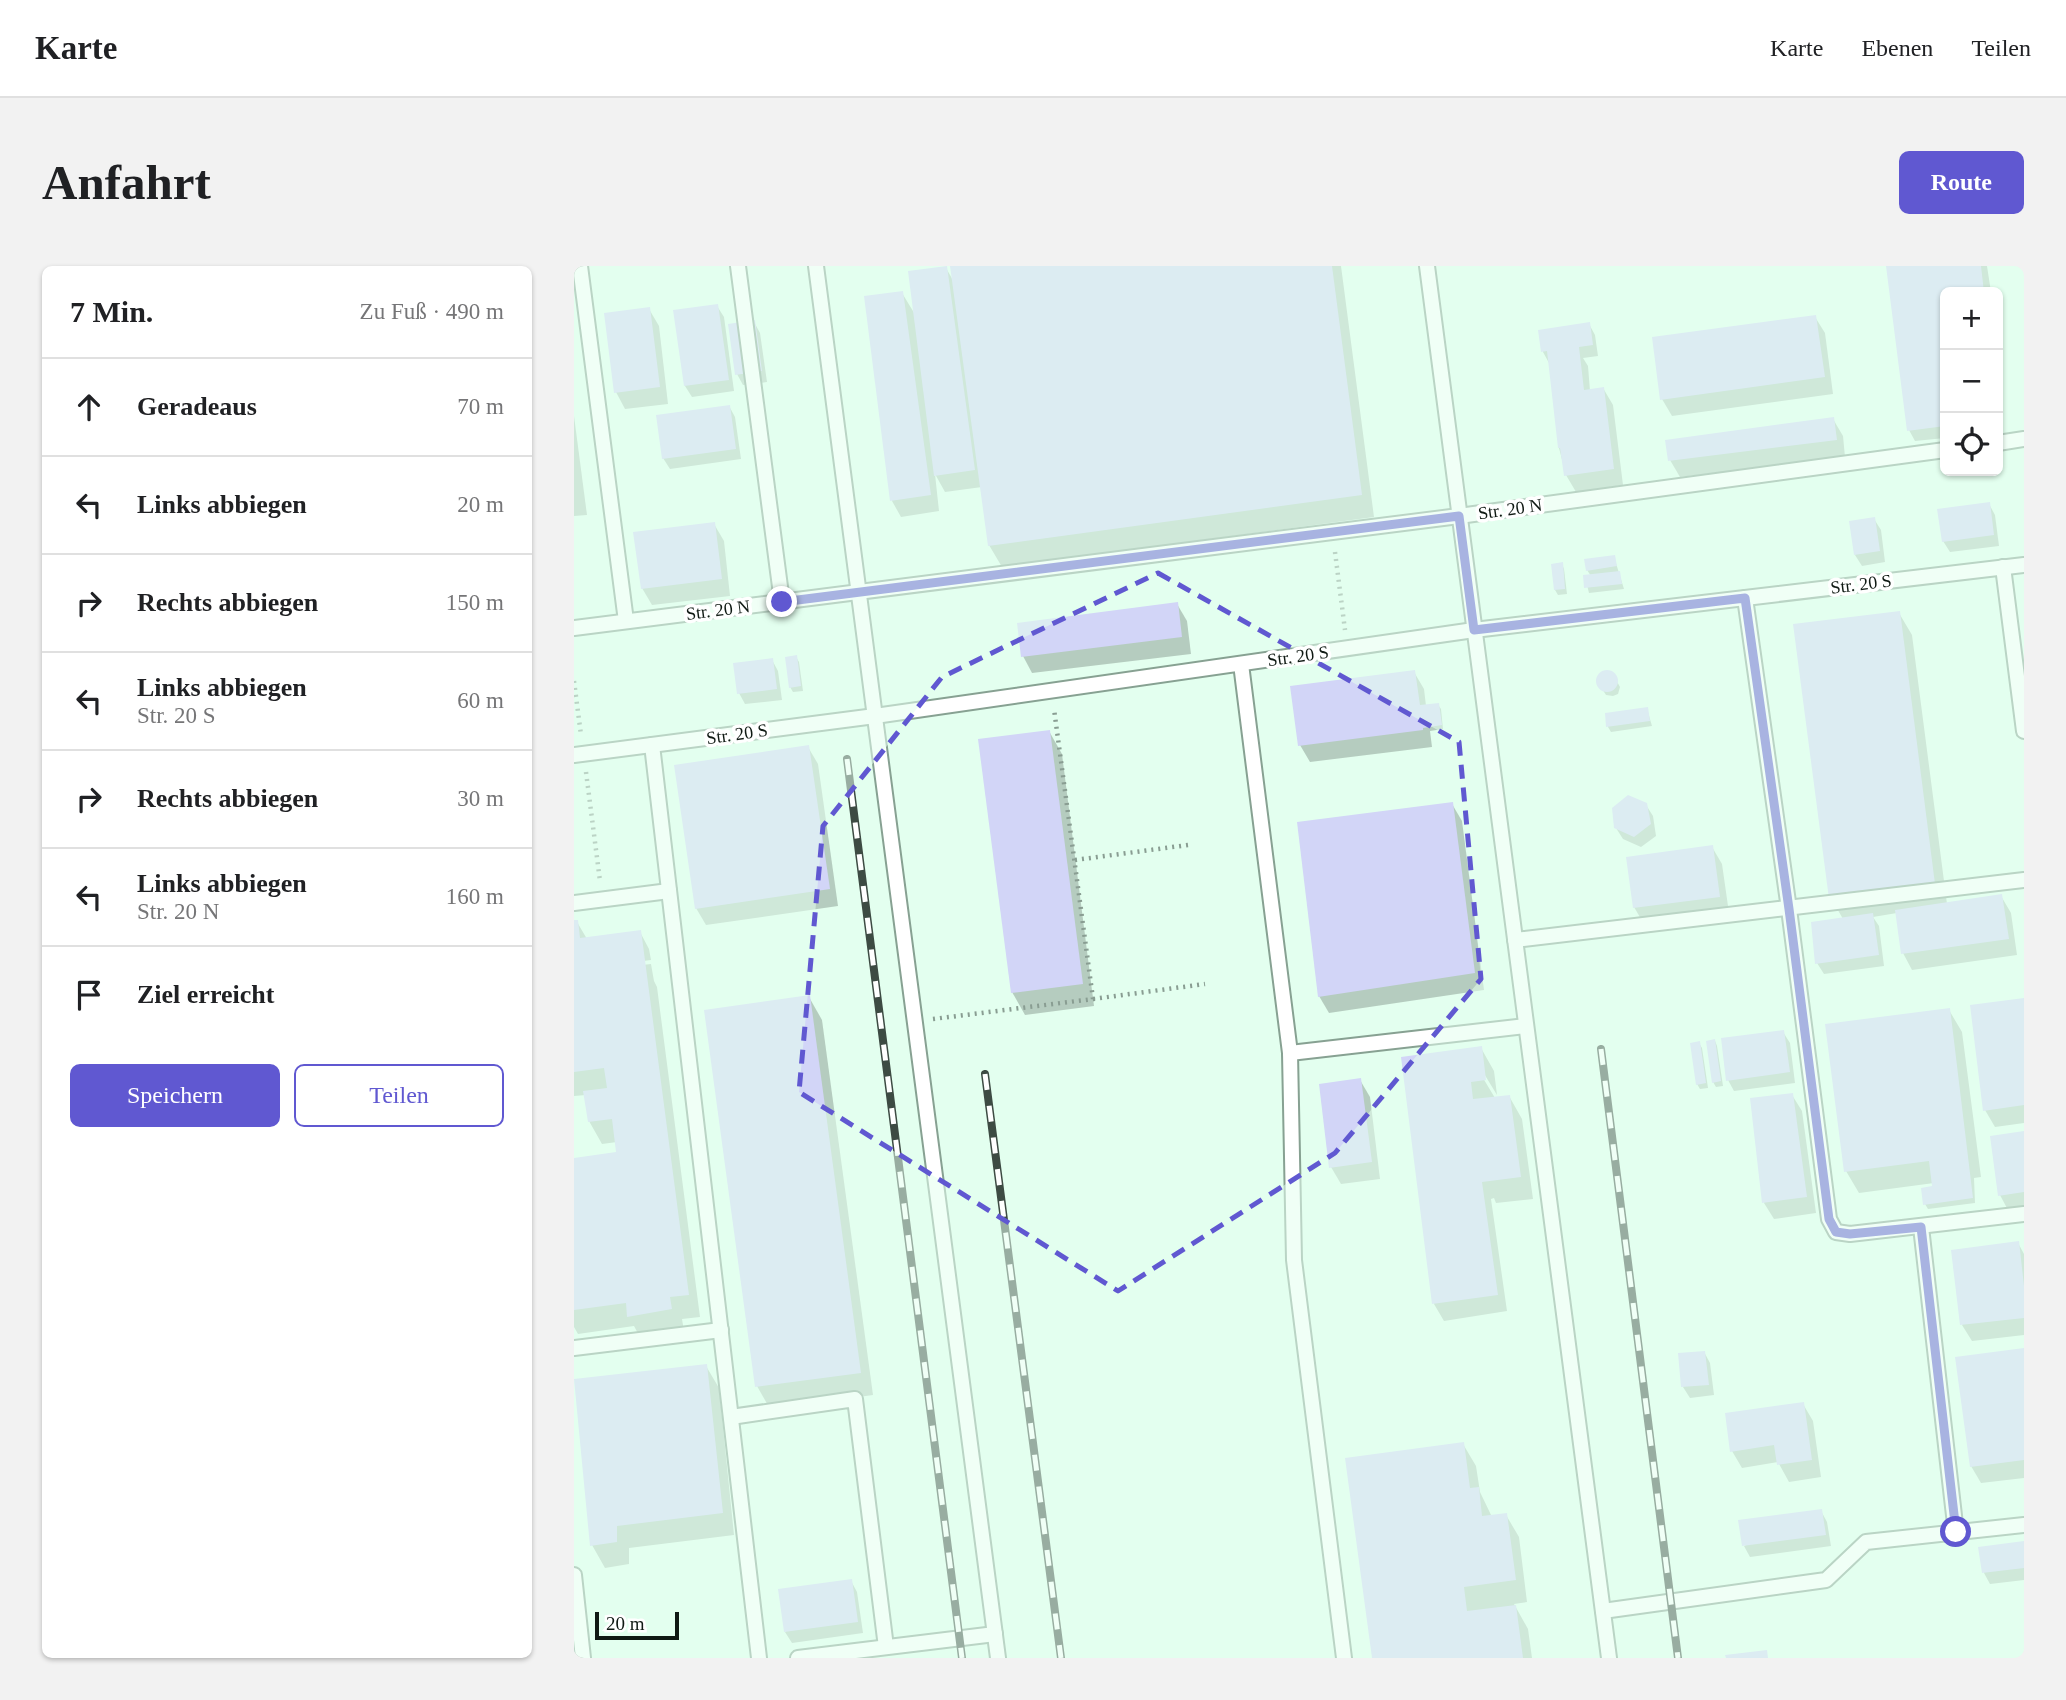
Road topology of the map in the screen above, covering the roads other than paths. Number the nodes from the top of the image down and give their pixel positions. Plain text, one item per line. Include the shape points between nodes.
1 (580, 266) edge
2 (738, 266) edge
3 (816, 266) edge
4 (1427, 266) edge
5 (579, 298) edge
6 (2024, 439) edge
7 (2003, 442) edge
8 (1940, 451) edge
9 (1459, 516) junction
10 (2024, 565) edge
11 (2003, 567) junction
12 (859, 592) junction
13 (1745, 598) junction
14 (782, 602) junction
15 (626, 621) junction
16 (574, 628) edge
17 (1474, 630) junction
18 (1241, 664) junction
19 (875, 716) junction
20 (2024, 731) edge
21 (652, 745) junction
22 (579, 754) edge
23 (2024, 880) edge
24 (669, 891) junction
25 (574, 903) edge
26 (1789, 909) junction
27 (1515, 940) junction
28 (1526, 1026) junction
29 (1290, 1053) junction
30 (2024, 1214) edge
31 (1921, 1227) junction
32 (721, 1330) junction
33 (574, 1348) edge
34 (731, 1417) junction
35 (2024, 1525) edge
36 (1956, 1532) junction
37 (574, 1575) edge
38 (1603, 1611) junction
39 (995, 1634) junction
40 (886, 1647) junction
41 (583, 1658) edge
42 (759, 1658) edge
43 (798, 1658) edge
44 (998, 1658) edge
45 (1344, 1658) edge
46 (1609, 1658) edge

1 - 5 lane
2 - 14 lane
3 - 12 lane
4 - 9 lane
5 - 15 lane
6 - 7 lane
8 - 9 lane, Str. 20 N
9 - 12 lane, Str. 20 N
9 - 17 lane
10 - 11 lane, Str. 20 S
11 - 13 lane, Str. 20 S
11 - 20 lane
12 - 14 lane, Str. 20 N
12 - 19 lane
13 - 17 lane, Str. 20 S
13 - 26 lane
14 - 15 lane, Str. 20 N
15 - 16 lane, Str. 20 N
17 - 18 lane, Str. 20 S
17 - 27 lane
18 - 19 lane, Str. 20 S
18 - 29 lane
19 - 21 lane, Str. 20 S
19 - 39 lane
21 - 22 lane, Str. 20 S
21 - 24 lane
23 - 26 lane
24 - 25 lane
24 - 32 lane
26 - 27 lane
26 - 31 lane via 1829,1219 1836,1232 1850,1234
27 - 28 lane
28 - 29 lane
28 - 38 lane
29 - 45 lane via 1294,1260
30 - 31 lane
31 - 36 lane
32 - 33 lane
32 - 34 lane
34 - 40 lane via 855,1399
34 - 42 lane
35 - 36 lane
36 - 38 lane via 1866,1542 1826,1580
37 - 41 lane
38 - 46 lane
39 - 40 lane
39 - 44 lane
40 - 43 lane

